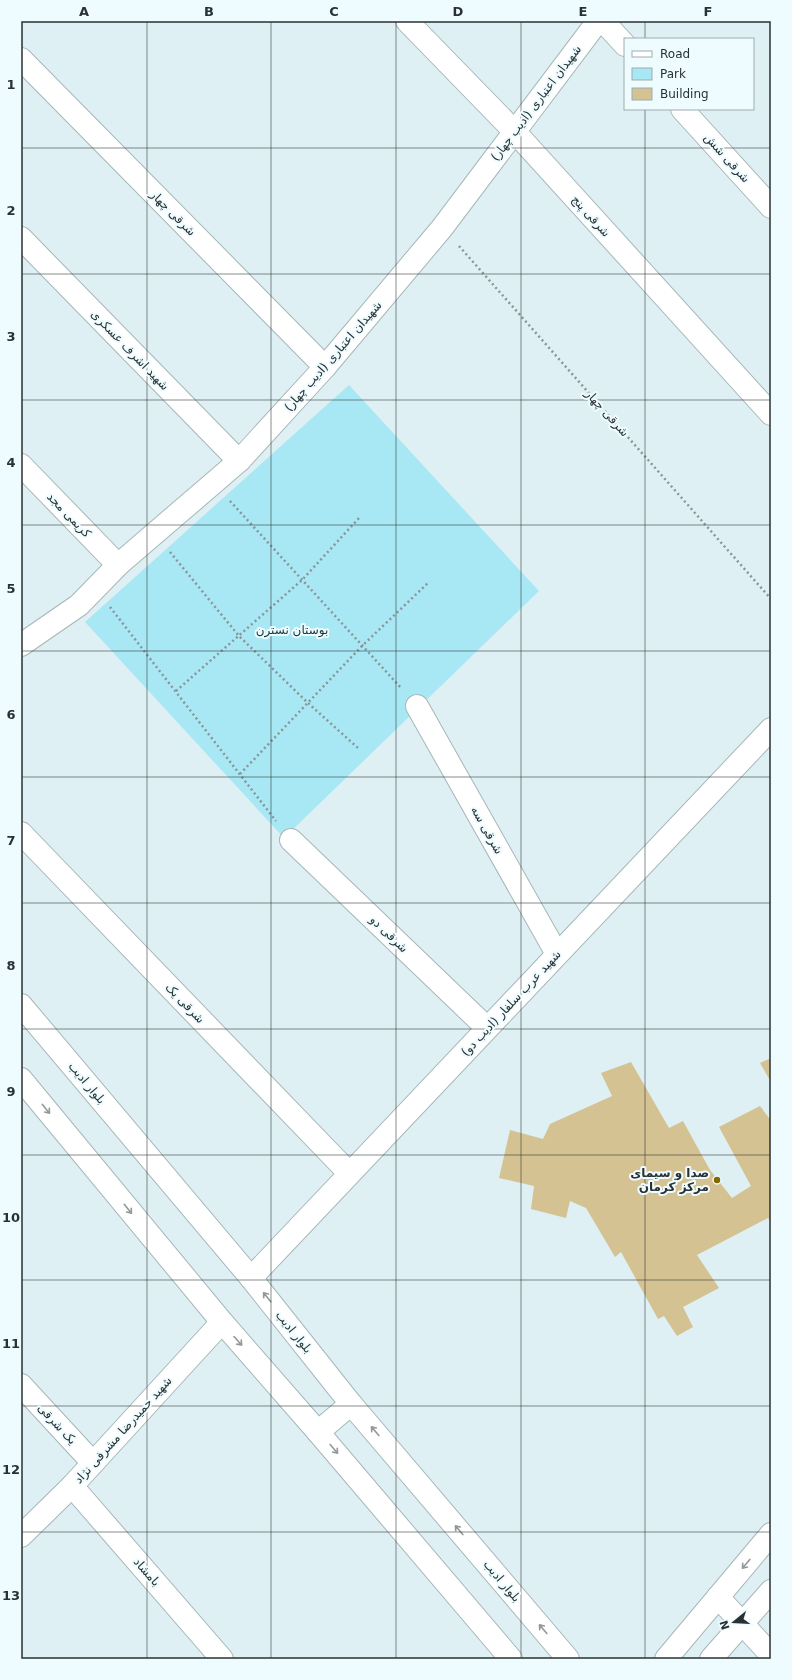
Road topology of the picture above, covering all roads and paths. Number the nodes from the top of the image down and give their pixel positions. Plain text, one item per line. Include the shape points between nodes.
1 (407, 21) edge
2 (598, 21) edge
3 (603, 21) edge
4 (624, 45) edge
5 (21, 59) edge
6 (683, 110) edge
7 (515, 132) junction
8 (771, 207) edge
9 (442, 228) junction
10 (21, 238) edge
11 (325, 367) junction
12 (771, 414) edge
13 (239, 461) junction
14 (21, 465) edge
15 (213, 483) junction
16 (360, 517) dead end
17 (154, 534) junction
18 (118, 565) junction
19 (302, 580) junction
20 (429, 582) dead end
21 (95, 588) junction
22 (771, 599) edge
23 (239, 636) junction
24 (21, 645) edge
25 (362, 646) junction
26 (176, 691) junction
27 (308, 703) junction
28 (417, 706) joint
29 (771, 729) edge
30 (358, 748) dead end
31 (240, 774) junction
32 (21, 833) edge
33 (291, 840) joint
34 (557, 954) junction
35 (21, 1005) edge
36 (487, 1028) junction
37 (21, 1079) edge
38 (349, 1173) junction
39 (251, 1278) junction
40 (222, 1322) junction
41 (21, 1385) edge
42 (351, 1404) junction
43 (318, 1432) junction
44 (93, 1463) junction
45 (72, 1486) junction
46 (771, 1534) edge
47 (21, 1536) edge
48 (771, 1591) edge
49 (718, 1597) junction
50 (744, 1624) junction
51 (771, 1655) edge
52 (222, 1659) edge
53 (511, 1659) edge
54 (568, 1659) edge
55 (666, 1659) edge
56 (711, 1659) edge

1 - 7 street, شرقی پنج
2 - 7 street, شهیدان اعتباری (ادیب چهار)
3 - 4 street
5 - 11 street, شرقی چهار
6 - 8 street, شرقی شش
7 - 9 street, شهیدان اعتباری (ادیب چهار)
7 - 12 street, شرقی پنج
9 - 11 street, شهیدان اعتباری (ادیب چهار)
9 - 22 path, شرقی چهار
10 - 13 street, شهید اشرف عسکری
11 - 13 street, شهیدان اعتباری (ادیب چهار)
13 - 15 street, شهیدان اعتباری (ادیب چهار)
14 - 18 street, کریمی مجد
15 - 17 street, شهیدان اعتباری (ادیب چهار)
15 - 19 path
16 - 19 path
17 - 18 street, شهیدان اعتباری (ادیب چهار)
17 - 23 path
18 - 21 street, شهیدان اعتباری (ادیب چهار)
19 - 23 path
19 - 25 path
20 - 25 path
21 - 24 street, شهیدان اعتباری (ادیب چهار) via 79,605
21 - 26 path
23 - 26 path
23 - 27 path
25 - 27 path
25 - 28 path
26 - 31 path
27 - 30 path
27 - 31 path
28 - 34 street, شرقی سه
29 - 34 street, شهید عرب سلفار (ادیب دو)
31 - 33 path
32 - 38 street, شرقی یک
33 - 36 street, شرقی دو
34 - 36 street, شهید عرب سلفار (ادیب دو)
35 - 39 street, بلوار ادیب
36 - 38 street, شهید عرب سلفار (ادیب دو)
37 -> 40 street
38 - 39 street, شهید عرب سلفار (ادیب دو)
42 -> 39 street, بلوار ادیب
40 -> 43 street
40 - 44 street, شهید حمیدرضا مشرفی نژاد
41 - 44 street, یک شرقی
42 - 43 street
54 -> 42 street, بلوار ادیب
43 -> 53 street
44 - 45 street, شهید حمیدرضا مشرفی نژاد
45 - 47 street, شهید حمیدرضا مشرفی نژاد
45 - 52 street, بامشاد
46 -> 49 street
48 - 50 street
49 - 50 street
49 - 55 street
50 - 51 street
50 - 56 street

